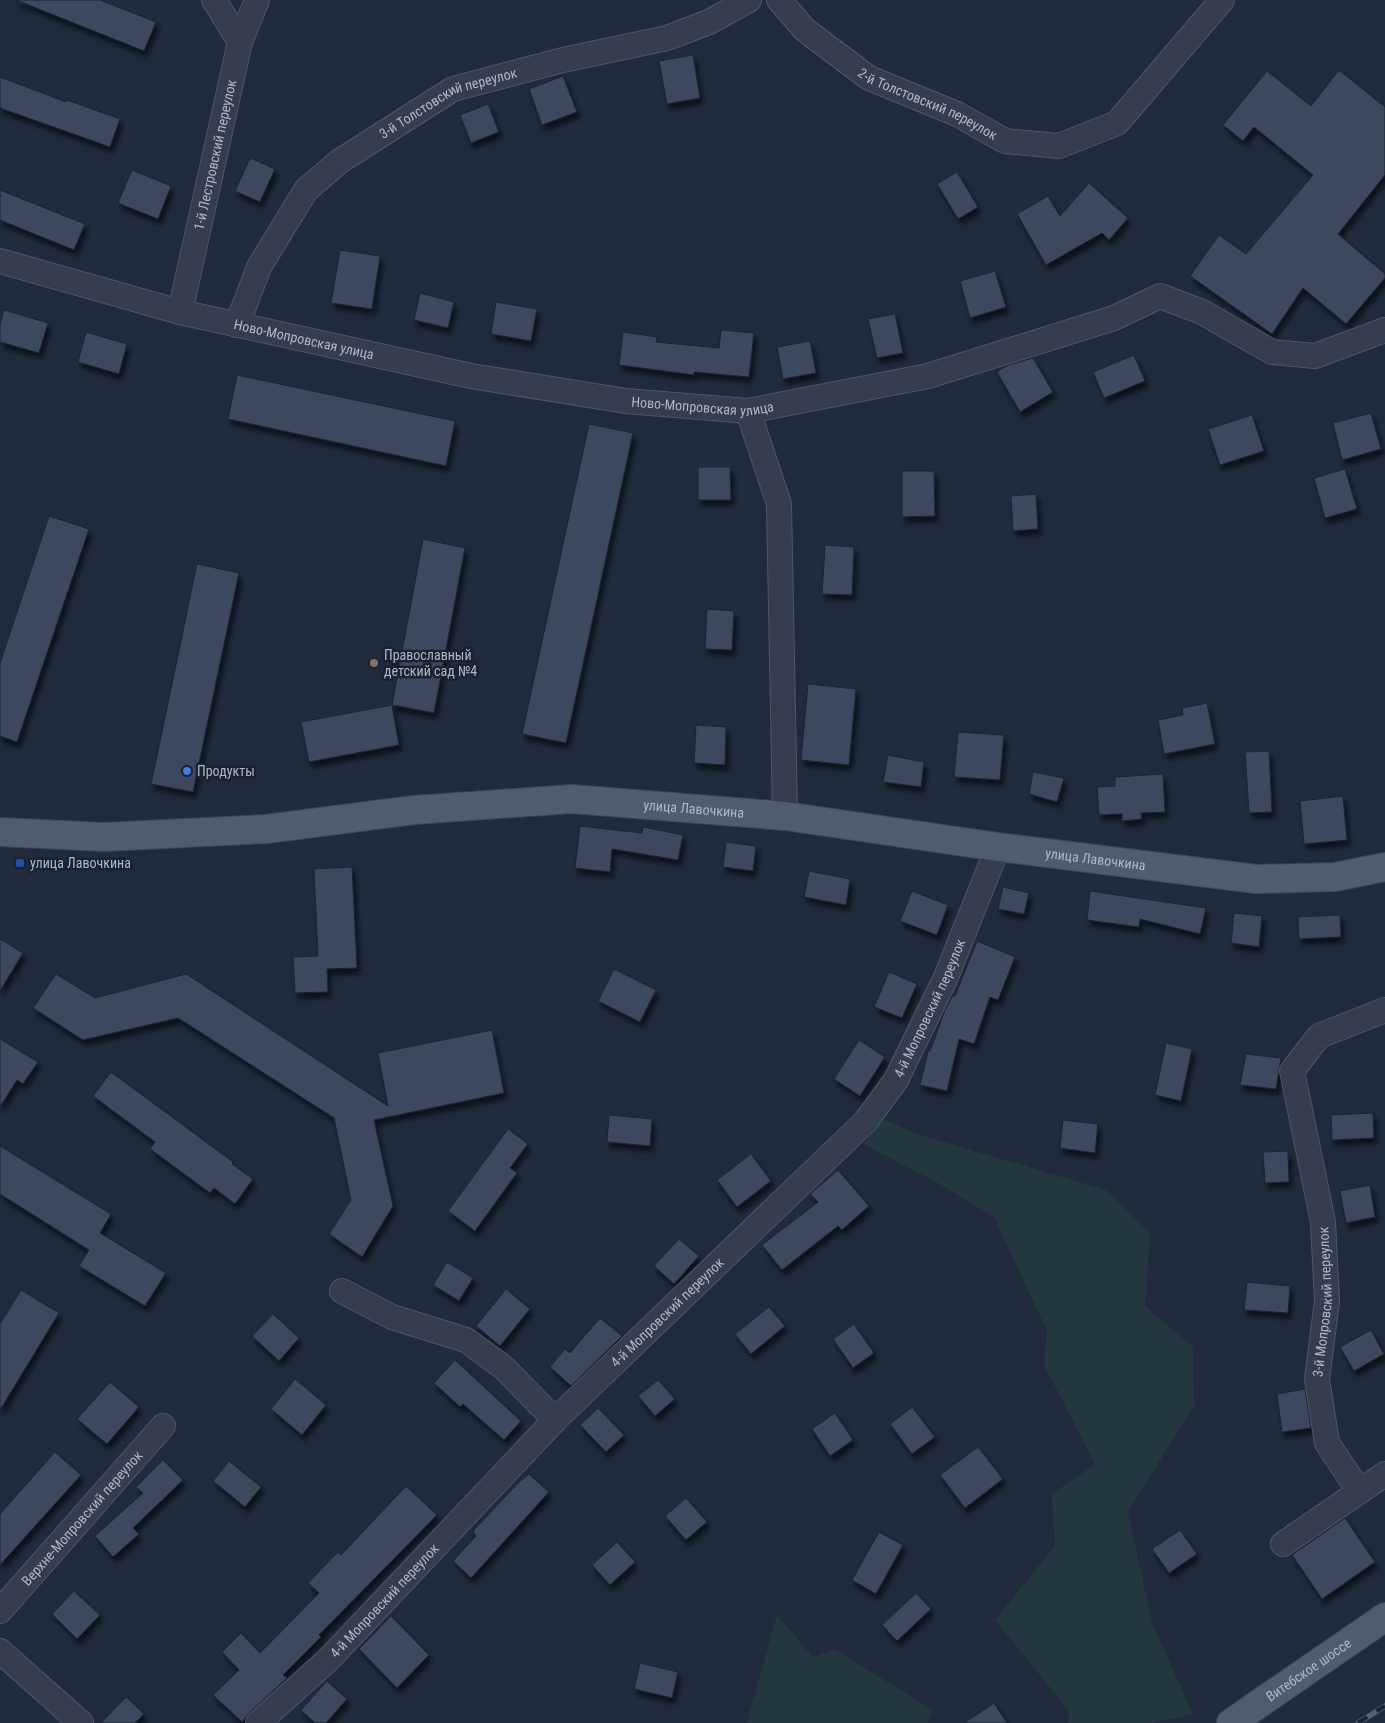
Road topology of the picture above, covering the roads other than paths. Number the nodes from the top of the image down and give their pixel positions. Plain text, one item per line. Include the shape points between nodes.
1 (214, 0) edge
2 (257, 0) edge
3 (749, 0) edge
4 (779, 0) edge
5 (1222, 0) edge
6 (240, 42) junction
7 (0, 261) edge
8 (180, 312) junction
9 (237, 325) junction
10 (1385, 330) edge
11 (748, 411) junction
12 (785, 816) junction
13 (0, 832) edge
14 (998, 847) junction
15 (1385, 867) edge
16 (1385, 1010) edge
17 (342, 1291) dead end
18 (554, 1420) junction
19 (163, 1426) dead end
20 (1385, 1474) edge
21 (1359, 1490) junction
22 (1283, 1544) dead end
23 (0, 1610) edge
24 (1385, 1617) edge
25 (0, 1651) edge
26 (1236, 1720) edge
27 (81, 1723) edge
28 (258, 1723) edge

1 - 6 street
2 - 6 street, 1-й Лестровский переулок
3 - 9 street, 3-й Толстовский переулок via 709,22 668,38 563,60 453,89 340,160 306,190 259,267
4 - 5 street, 2-й Толстовский переулок via 805,30 869,78 957,114 1005,142 1059,146 1117,123
6 - 8 street, 1-й Лестровский переулок
7 - 8 street, Ново-Мопровская улица
8 - 9 street, Ново-Мопровская улица
9 - 11 street, Ново-Мопровская улица via 471,376 626,401
10 - 11 street, Ново-Мопровская улица via 1315,356 1272,352 1202,312 1160,296 1114,318 928,376
11 - 12 street via 779,504
12 - 13 main road, улица Лавочкина via 572,799 414,810 266,829 104,837
12 - 14 main road, улица Лавочкина
14 - 15 main road, улица Лавочкина via 1256,880 1335,877
14 - 18 street, 4-й Мопровский переулок via 942,986 896,1080 866,1122
16 - 21 street, 3-й Мопровский переулок via 1319,1036 1292,1071 1323,1222 1327,1301 1317,1379 1327,1443
17 - 18 street via 392,1318 466,1340 503,1367
18 - 28 street, 4-й Мопровский переулок via 329,1659
19 - 23 street, Верхне-Мопровский переулок
20 - 21 street
21 - 22 street
24 - 26 main road, Витебское шоссе
25 - 27 street

